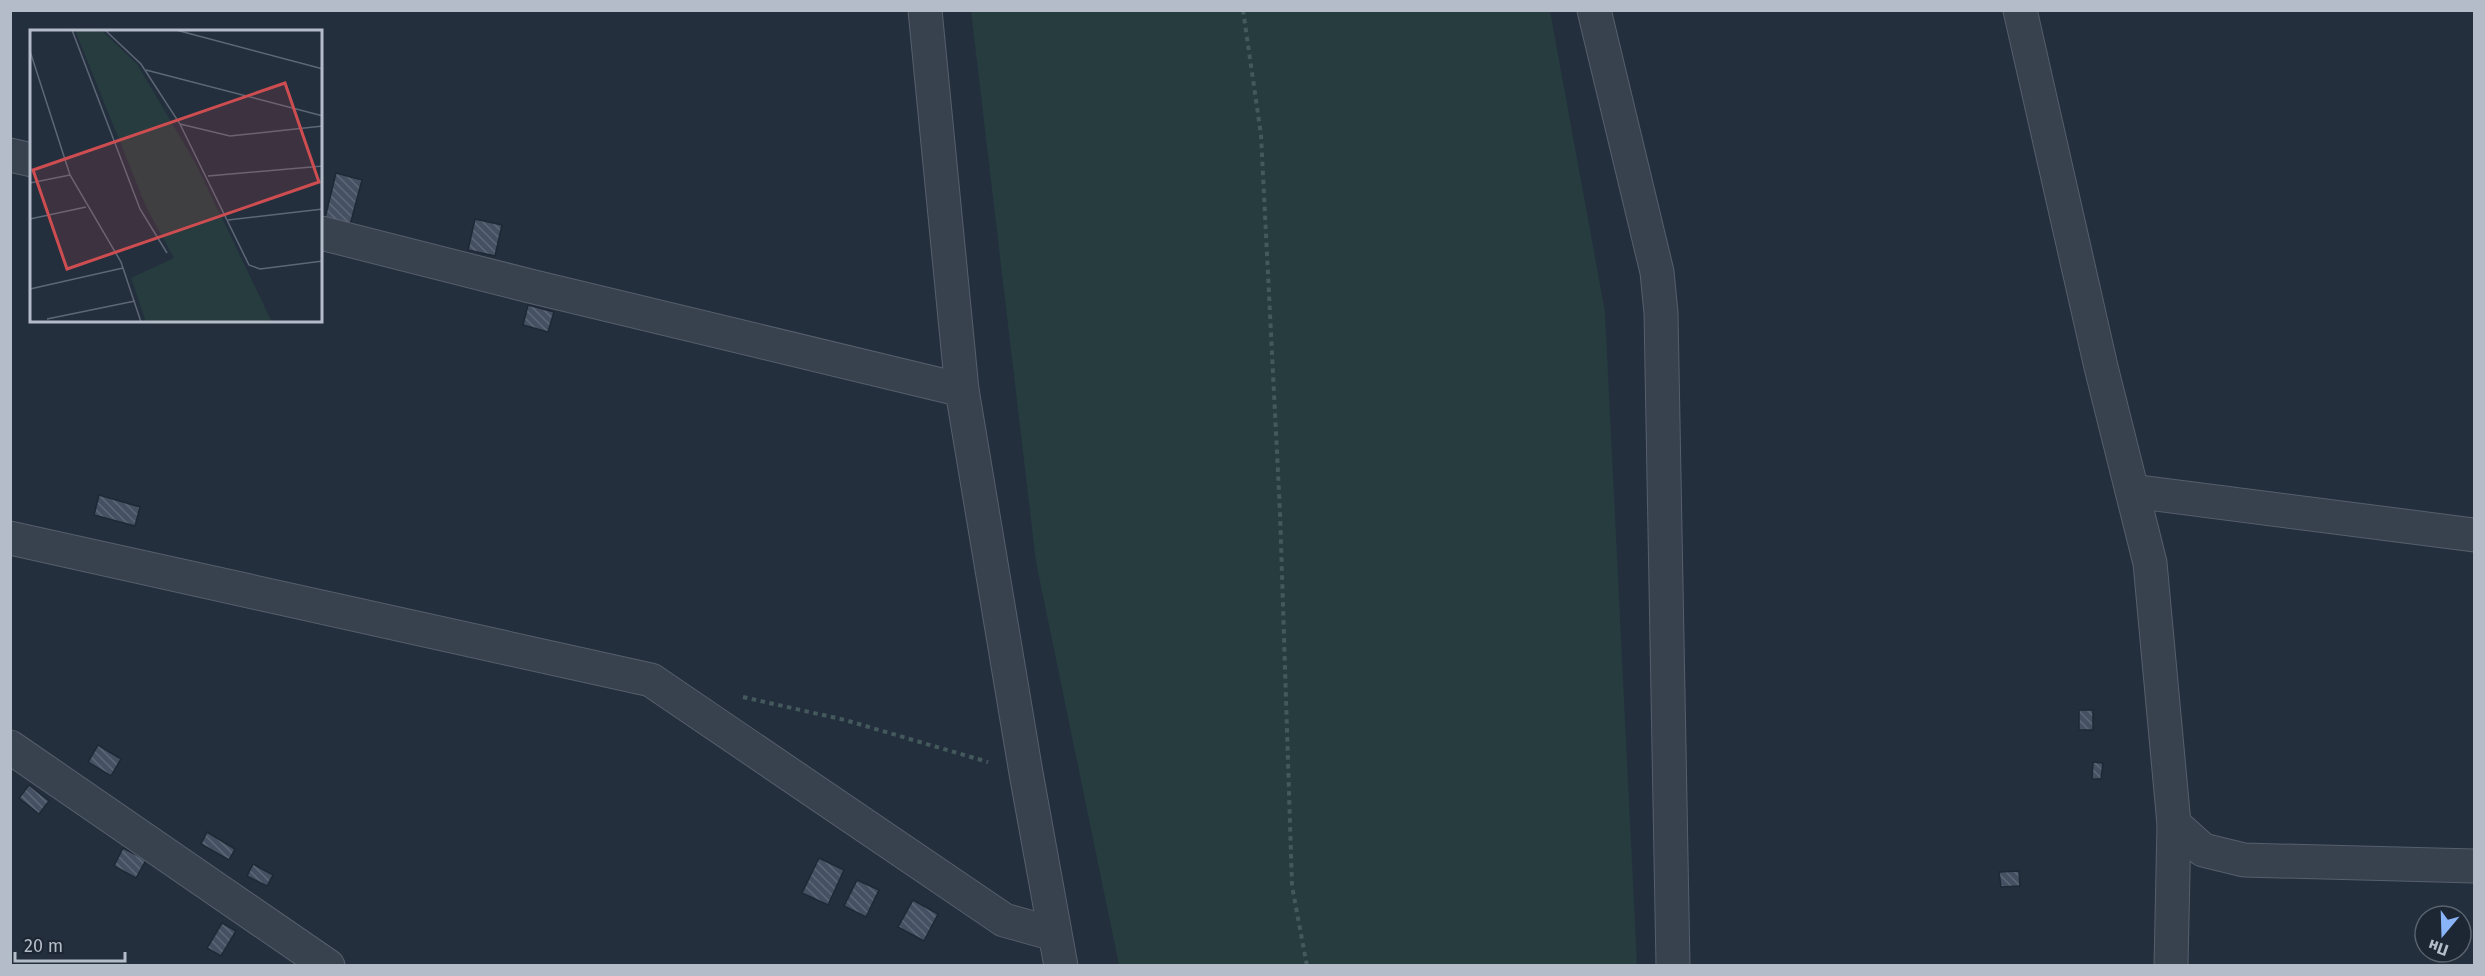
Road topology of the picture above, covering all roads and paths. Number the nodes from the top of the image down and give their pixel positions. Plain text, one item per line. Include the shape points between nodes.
1 (925, 10) edge
2 (1243, 10) edge
3 (1594, 10) edge
4 (2020, 10) edge
5 (10, 155) edge
6 (30, 160) edge
7 (322, 233) edge
8 (962, 390) junction
9 (2132, 491) junction
10 (2475, 535) edge
11 (10, 538) edge
12 (742, 697) dead end
13 (10, 747) edge
14 (1026, 773) junction
15 (2174, 824) junction
16 (2475, 866) edge
17 (1054, 934) junction
18 (328, 966) edge
19 (1061, 966) edge
20 (1307, 966) edge
21 (1673, 966) edge
22 (2171, 966) edge

1 - 8 street
2 - 20 path via 1261,135 1292,886
3 - 21 street via 1657,272 1661,312
4 - 9 street
5 - 6 street
7 - 8 street
8 - 14 street
9 - 10 street
9 - 15 street via 2150,563
11 - 17 street via 651,680 1004,920
12 - 14 path via 845,720
13 - 18 street
14 - 17 street
15 - 16 street via 2203,850 2244,860
15 - 22 street
17 - 19 street

